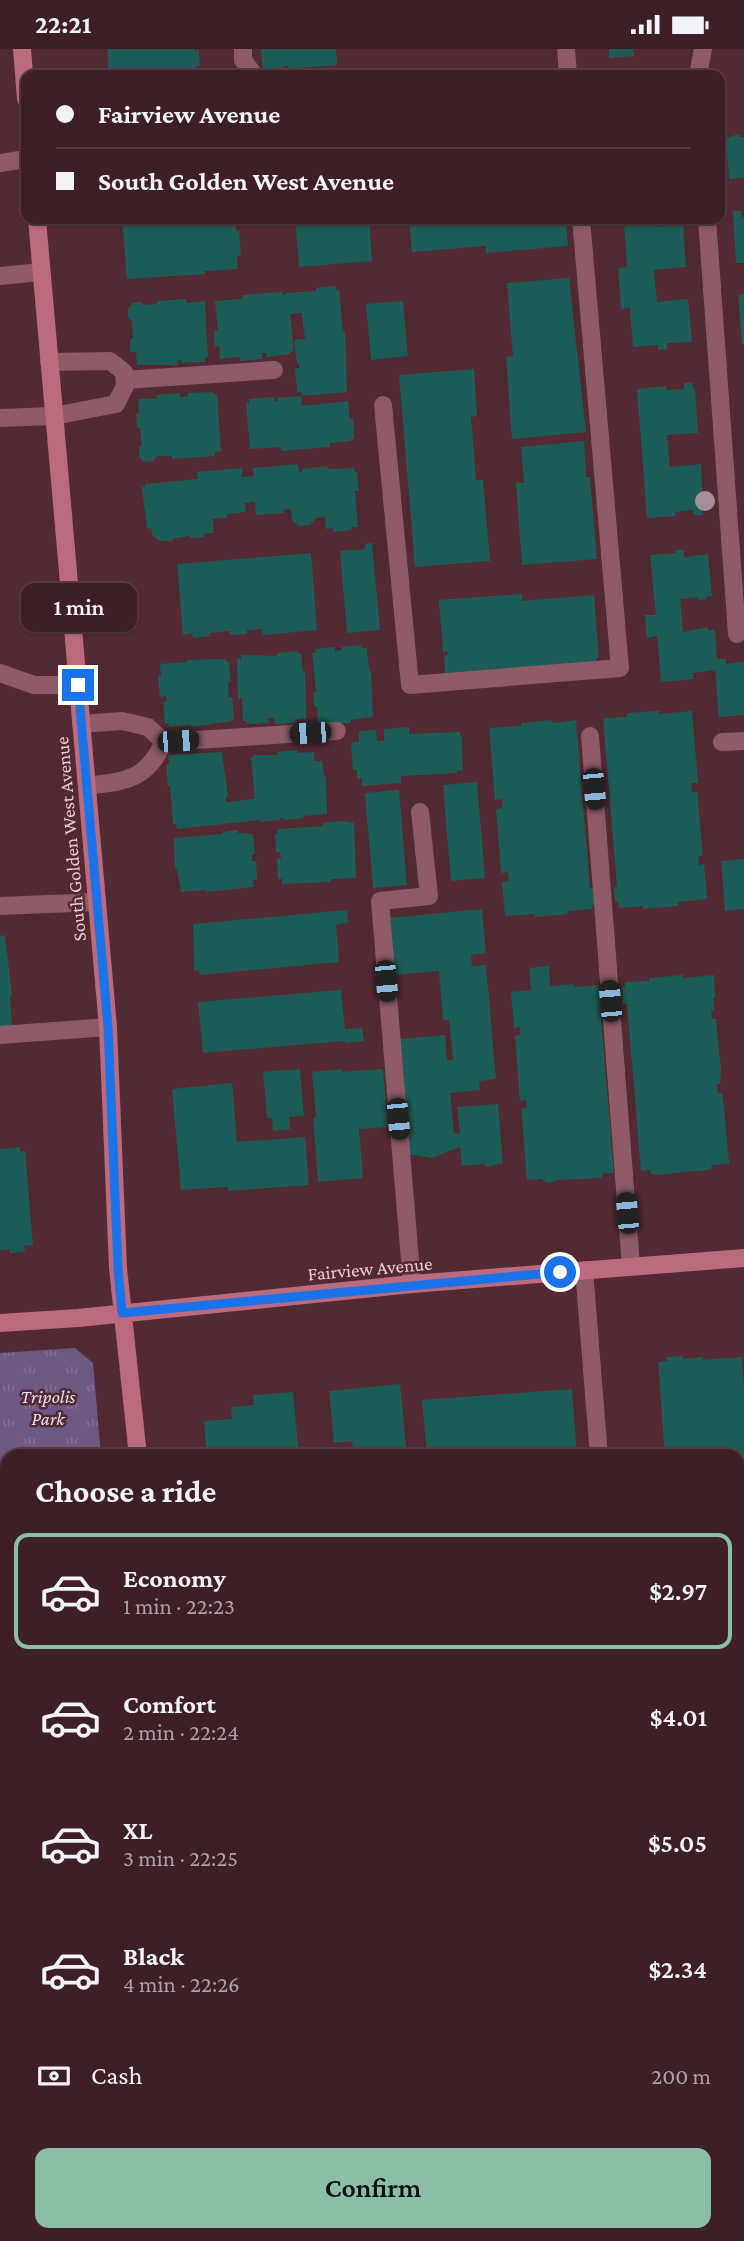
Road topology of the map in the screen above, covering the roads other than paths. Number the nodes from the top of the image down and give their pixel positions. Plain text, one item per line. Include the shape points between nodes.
1 (22, 49) edge
2 (243, 49) edge
3 (566, 49) edge
4 (702, 49) edge
5 (24, 70) edge
6 (251, 70) edge
7 (568, 70) edge
8 (699, 70) edge
9 (21, 160) edge
10 (0, 163) edge
11 (37, 224) edge
12 (581, 224) edge
13 (707, 224) edge
14 (41, 272) junction
15 (0, 276) edge
16 (49, 362) junction
17 (274, 370) dead end
18 (125, 380) junction
19 (383, 405) dead end
20 (54, 416) junction
21 (0, 418) edge
22 (737, 634) dead end
23 (0, 673) edge
24 (78, 685) junction
25 (81, 724) junction
26 (337, 731) dead end
27 (590, 736) dead end
28 (744, 741) edge
29 (164, 742) junction
30 (722, 743) dead end
31 (86, 786) junction
32 (420, 812) dead end
33 (97, 902) junction
34 (0, 906) edge
35 (108, 1027) junction
36 (0, 1035) edge
37 (744, 1258) edge
38 (631, 1266) junction
39 (584, 1270) junction
40 (412, 1285) junction
41 (122, 1313) junction
42 (0, 1322) edge
43 (137, 1449) edge
44 (598, 1449) edge

1 - 5 street
2 - 6 lane
3 - 7 lane
4 - 8 lane
9 - 10 lane
11 - 14 street, South Golden West Avenue
12 - 19 lane via 620,668 410,685
13 - 22 lane
14 - 15 lane
14 - 16 street, South Golden West Avenue
16 - 18 lane via 110,361 124,372
16 - 20 street, South Golden West Avenue
17 - 18 lane
18 - 20 lane via 116,404
20 - 21 lane
20 - 24 street, South Golden West Avenue
23 - 24 lane via 34,685
24 - 25 street, South Golden West Avenue
25 - 29 lane via 122,721 148,727
25 - 31 street, South Golden West Avenue
26 - 29 lane
27 - 38 lane
28 - 30 lane
29 - 31 lane via 156,759 130,780
31 - 33 street, South Golden West Avenue
32 - 40 lane via 429,896 380,901
33 - 34 lane
33 - 35 street, South Golden West Avenue
35 - 36 lane
35 - 41 street, South Golden West Avenue
37 - 38 street, Fairview Avenue
38 - 39 street, Fairview Avenue
39 - 40 street, Fairview Avenue
39 - 44 lane
40 - 41 street, Fairview Avenue
41 - 42 street, Fairview Avenue
41 - 43 street, South Golden West Avenue

